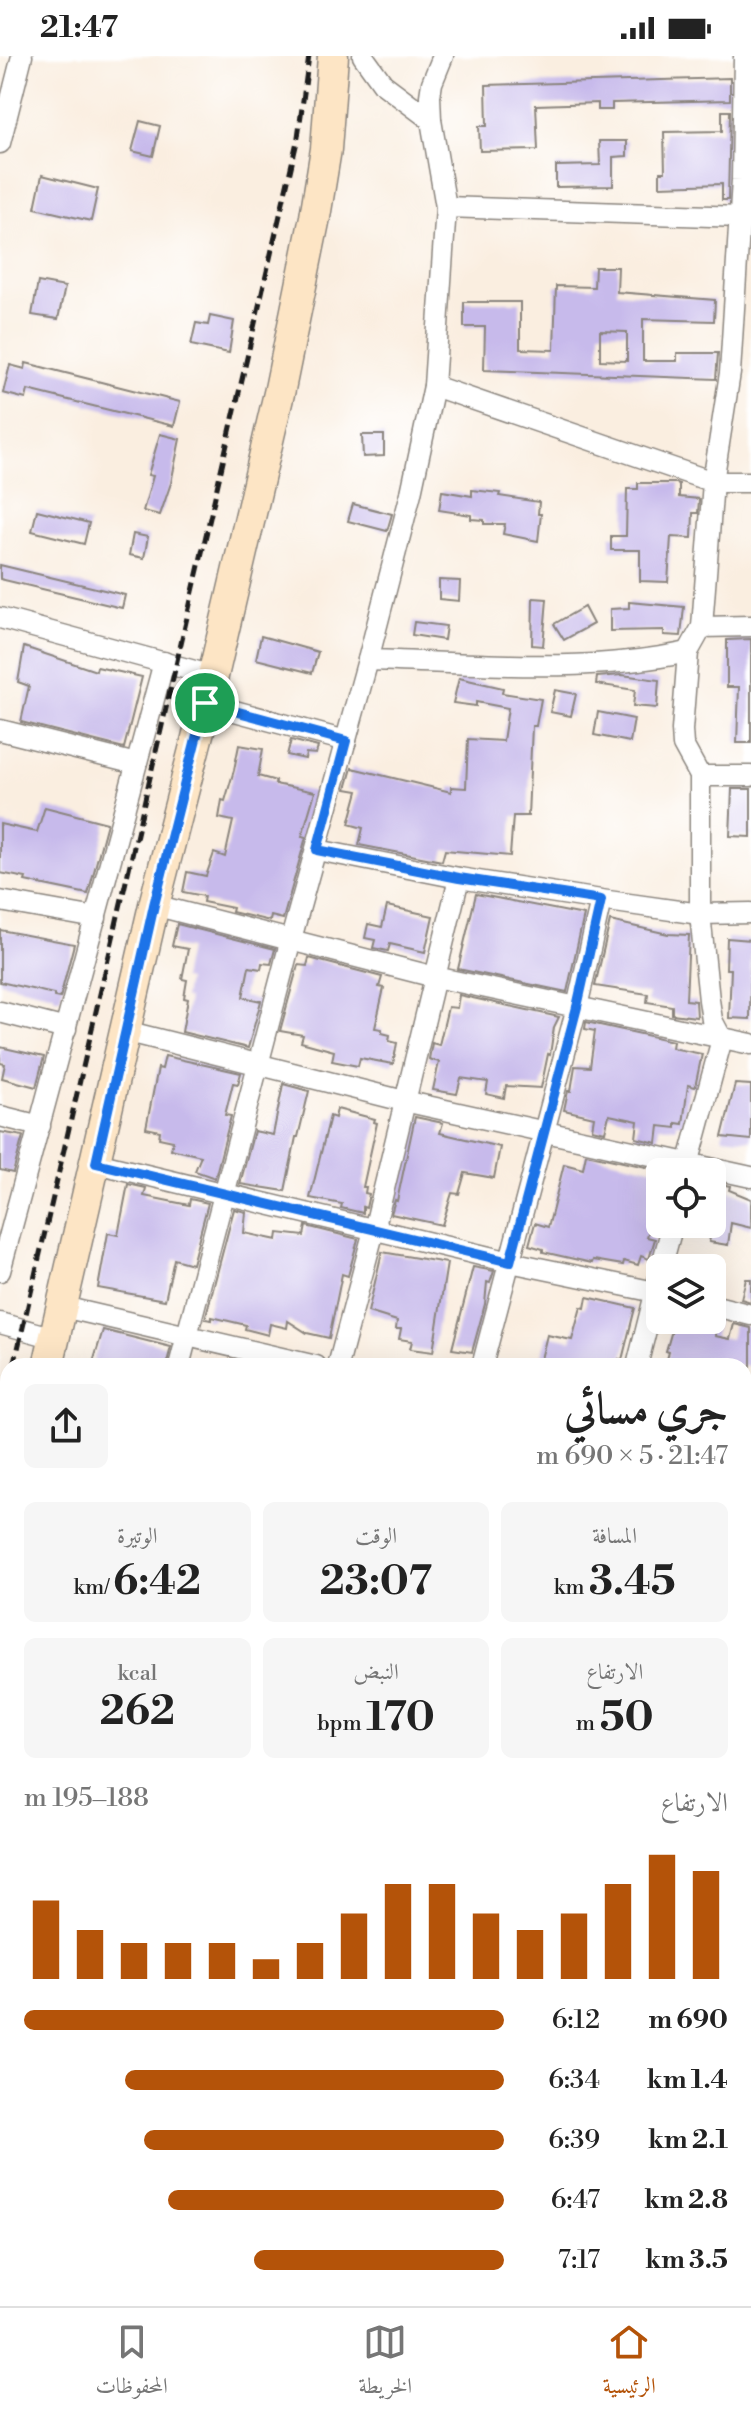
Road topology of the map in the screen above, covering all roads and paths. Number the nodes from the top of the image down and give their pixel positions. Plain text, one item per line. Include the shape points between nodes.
1 (22, 56) edge
2 (333, 56) edge
3 (363, 56) edge
4 (443, 56) edge
5 (744, 56) edge
6 (431, 120) junction
7 (0, 143) edge
8 (746, 180) edge
9 (446, 207) junction
10 (740, 217) junction
11 (742, 333) edge
12 (434, 386) junction
13 (713, 482) junction
14 (751, 482) edge
15 (0, 618) edge
16 (751, 626) edge
17 (702, 627) junction
18 (688, 652) junction
19 (368, 660) junction
20 (164, 662) junction
21 (209, 690) junction
22 (0, 730) edge
23 (346, 741) junction
24 (136, 764) junction
25 (700, 776) junction
26 (751, 776) edge
27 (317, 850) junction
28 (459, 878) junction
29 (601, 900) junction
30 (0, 901) edge
31 (154, 905) junction
32 (751, 913) edge
33 (700, 914) junction
34 (96, 918) junction
35 (291, 939) junction
36 (435, 977) junction
37 (577, 1007) junction
38 (0, 1012) edge
39 (66, 1029) junction
40 (125, 1031) junction
41 (722, 1039) junction
42 (751, 1044) edge
43 (259, 1065) junction
44 (404, 1101) junction
45 (0, 1116) edge
46 (40, 1126) junction
47 (544, 1132) junction
48 (650, 1158) edge
49 (689, 1158) edge
50 (96, 1163) junction
51 (726, 1173) edge
52 (751, 1177) edge
53 (226, 1196) junction
54 (7, 1222) edge
55 (374, 1230) junction
56 (510, 1262) junction
57 (0, 1271) edge
58 (646, 1280) edge
59 (63, 1307) junction
60 (726, 1309) edge
61 (751, 1315) edge
62 (0, 1323) edge
63 (646, 1332) edge
64 (187, 1338) junction
65 (52, 1352) edge
66 (181, 1358) edge
67 (279, 1358) edge
68 (340, 1358) edge
69 (484, 1358) edge
70 (639, 1358) edge

1 - 7 street
2 - 21 street via 326,149 306,262
3 - 6 street via 383,84
4 - 6 street via 432,83
5 - 8 street
6 - 9 street
8 - 10 street
9 - 10 street
9 - 12 street
10 - 11 street
11 - 13 street via 730,373
12 - 13 street
12 - 19 street
13 - 14 street
13 - 17 street
15 - 20 street
16 - 17 street
17 - 18 street
18 - 19 street via 560,664
18 - 25 street via 683,745
19 - 23 street
20 - 21 street
20 - 24 street
21 - 23 street
21 - 31 street
22 - 24 street
23 - 27 street
24 - 34 street
25 - 26 street
25 - 33 street
27 - 28 street
27 - 35 street
28 - 29 street
28 - 36 street
29 - 33 street
29 - 37 street
30 - 34 street
31 - 35 street
31 - 40 street
32 - 33 street
33 - 41 street via 712,1020
34 - 39 street
35 - 36 street
35 - 43 street
36 - 37 street
36 - 44 street
37 - 41 street
37 - 47 street
38 - 39 street
39 - 46 street
40 - 43 street
40 - 50 street
41 - 42 street
41 - 49 street
43 - 44 street
43 - 53 street
44 - 47 street
44 - 55 street
45 - 46 street
46 - 54 street
47 - 48 street
47 - 56 street
50 - 53 street
50 - 59 street
51 - 52 street
53 - 55 street
53 - 64 street
54 - 57 street
55 - 56 street
55 - 68 street
56 - 58 street
56 - 69 street
59 - 64 street
59 - 65 street
60 - 61 street
62 - 65 street
63 - 70 street
64 - 66 street
64 - 67 street

